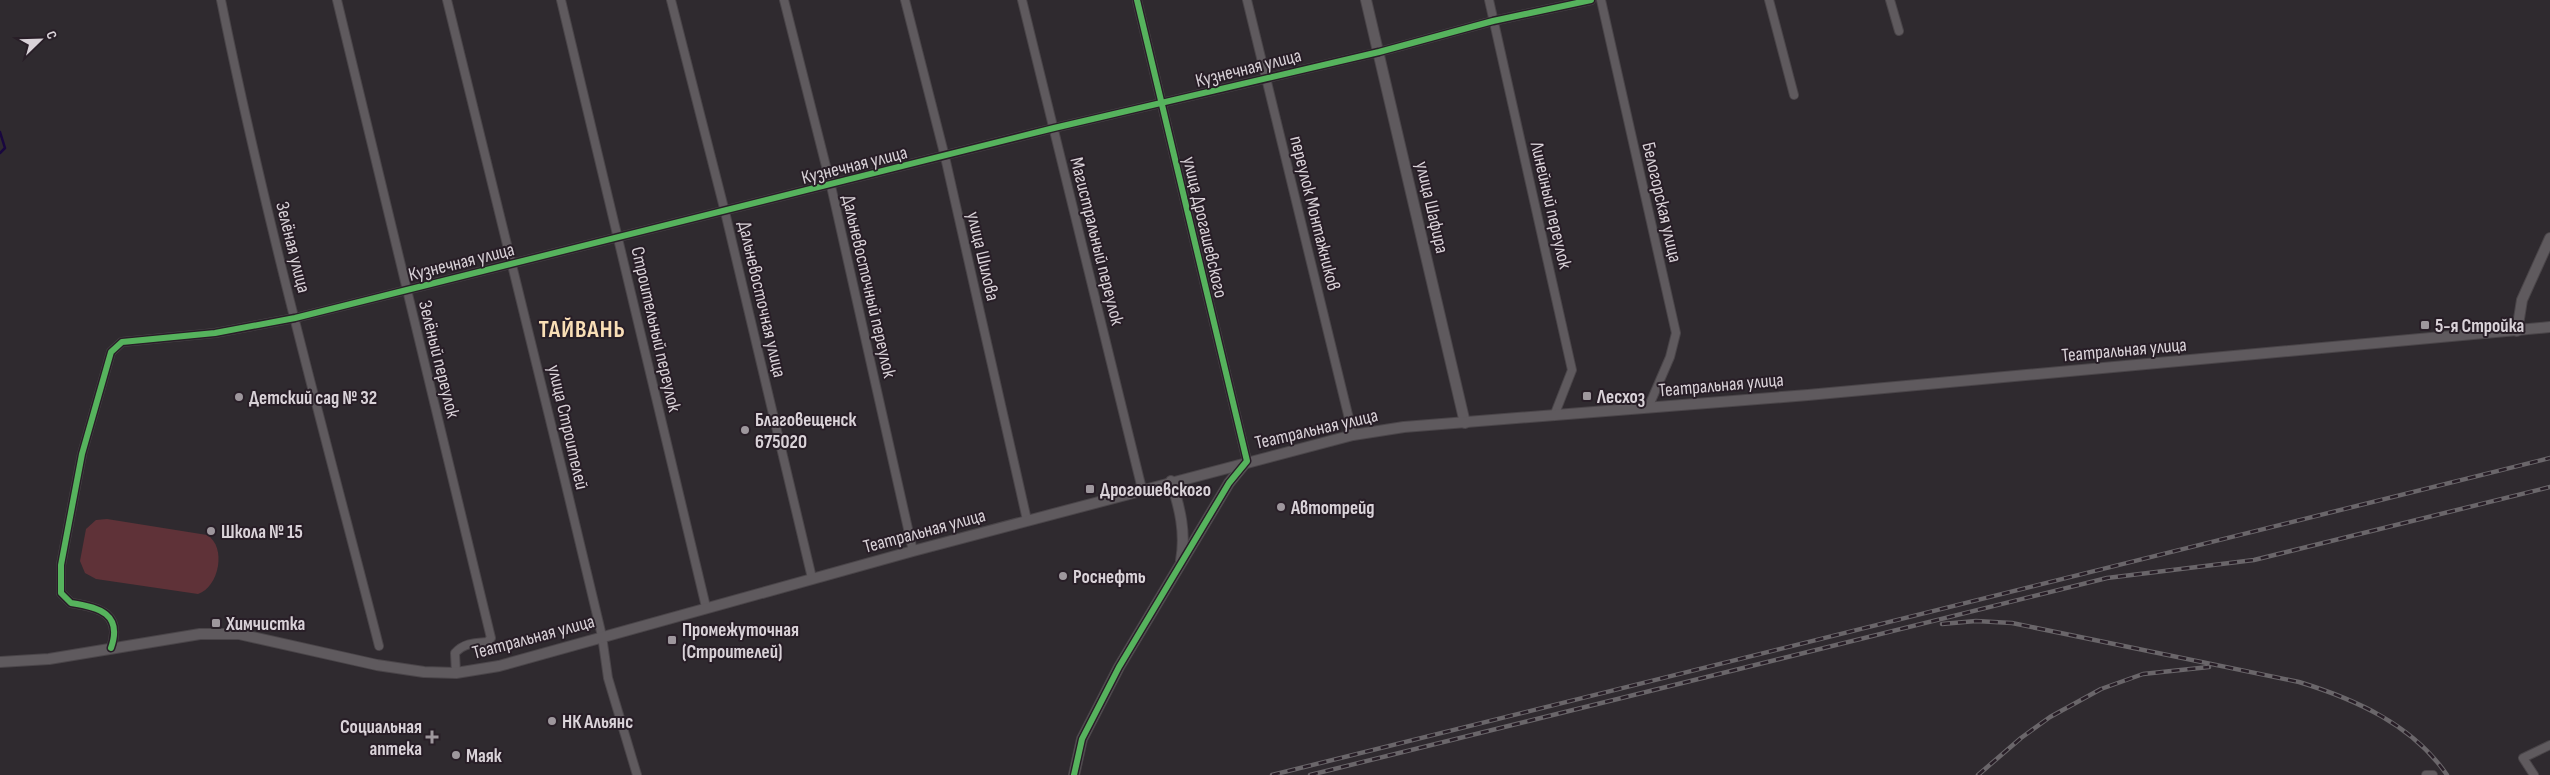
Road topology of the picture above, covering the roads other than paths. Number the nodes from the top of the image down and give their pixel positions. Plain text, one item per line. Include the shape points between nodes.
1 (221, 0) edge
2 (337, 0) edge
3 (447, 0) edge
4 (561, 0) edge
5 (671, 0) edge
6 (784, 0) edge
7 (905, 0) edge
8 (1022, 0) edge
9 (1137, 0) edge
10 (1247, 0) edge
11 (1366, 0) edge
12 (1489, 0) edge
13 (1591, 0) edge
14 (1600, 0) edge
15 (1770, 0) edge
16 (1890, 0) edge
17 (1493, 21) junction
18 (1899, 31) dead end
19 (1379, 52) junction
20 (1266, 77) junction
21 (1794, 95) dead end
22 (1162, 103) junction
23 (1054, 128) junction
24 (945, 156) junction
25 (831, 186) junction
26 (725, 212) junction
27 (619, 237) junction
28 (2550, 238) edge
29 (512, 263) junction
30 (406, 290) junction
31 (295, 318) junction
32 (2550, 327) edge
33 (2517, 331) junction
34 (1648, 408) junction
35 (1554, 416) junction
36 (1465, 422) junction
37 (1352, 435) junction
38 (1247, 461) junction
39 (1171, 481) junction
40 (1142, 489) junction
41 (1028, 520) junction
42 (913, 551) junction
43 (1180, 566) junction
44 (812, 578) junction
45 (706, 607) junction
46 (602, 636) junction
47 (379, 646) dead end
48 (110, 648) junction
49 (0, 662) edge
50 (456, 673) junction
51 (2550, 745) edge
52 (637, 775) edge
53 (1074, 775) edge
54 (2426, 775) edge
55 (2433, 775) edge
56 (2534, 775) edge

1 - 31 street, Зелёная улица via 239,90
2 - 30 street, Зелёный переулок
3 - 29 street, улица Строителей
4 - 27 street, Строительный переулок
5 - 26 street, Дальневосточная улица
6 - 25 street, Дальневосточный переулок
7 - 24 street, улица Шилова
8 - 23 street, Магистральный переулок
9 - 22 street, улица Дрогашевского
10 - 20 street, переулок Монтажников
11 - 19 main road, улица Шафира
12 - 17 street, Линейный переулок
13 - 17 street, Кузнечная улица
14 - 34 street, Белогорская улица via 1676,333 1670,357
15 - 21 street
16 - 18 street
17 - 19 street, Кузнечная улица
17 - 35 street, Линейный переулок via 1572,370
19 - 20 street, Кузнечная улица
19 - 36 main road, улица Шафира
20 - 22 street, Кузнечная улица
20 - 37 street, переулок Монтажников
22 - 23 street, Кузнечная улица
22 - 38 street, улица Дрогашевского
23 - 24 street, Кузнечная улица
23 - 40 street, Магистральный переулок
24 - 25 street, Кузнечная улица
24 - 41 street, улица Шилова
25 - 26 street, Кузнечная улица
25 - 42 street, Дальневосточный переулок
26 - 27 street, Кузнечная улица
26 - 44 street, Дальневосточная улица
27 - 29 street, Кузнечная улица
27 - 45 street, Строительный переулок
28 - 33 main road via 2522,300
29 - 30 street, Кузнечная улица
29 - 46 street, улица Строителей
30 - 31 street, Кузнечная улица
30 - 50 street, Зелёный переулок via 490,638 487,642 461,647 455,653
31 - 47 street, Зелёная улица
31 - 48 street, Кузнечная улица via 215,333 122,342 111,352 82,454 61,565 62,593 71,603 96,607 111,619 115,636
32 - 33 main road, Театральная улица
33 - 34 main road, Театральная улица
34 - 35 main road, Театральная улица
35 - 36 main road, Театральная улица
36 - 37 main road, Театральная улица
37 - 38 main road, Театральная улица
38 - 39 main road, Театральная улица
38 - 43 main road via 1229,483
39 - 40 main road, Театральная улица
39 - 43 main road via 1183,528
40 - 41 main road, Театральная улица
41 - 42 main road, Театральная улица
42 - 44 main road, Театральная улица
43 - 53 main road via 1119,667 1082,739
44 - 45 main road, Театральная улица
45 - 46 main road, Театральная улица
46 - 50 main road, Театральная улица via 499,666
46 - 52 street, улица Строителей via 608,678
48 - 49 main road, Театральная улица via 49,659
48 - 50 main road, Театральная улица via 200,634 239,634 377,665
51 - 56 street via 2523,758
54 - 55 street

